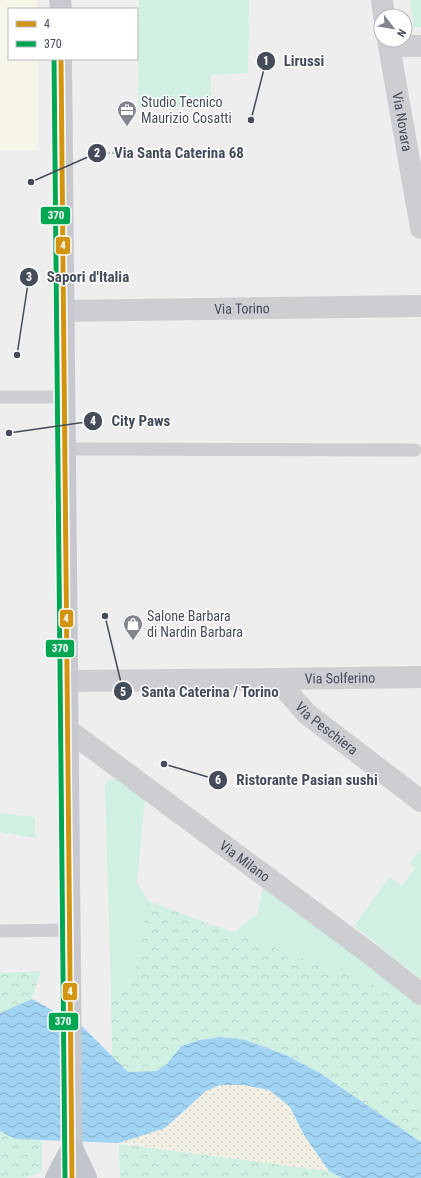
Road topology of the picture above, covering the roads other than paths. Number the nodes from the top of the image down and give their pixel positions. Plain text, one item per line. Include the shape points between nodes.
1 (389, 48) edge
2 (61, 60) edge
3 (421, 228) edge
4 (421, 306) edge
5 (64, 310) junction
6 (0, 397) edge
7 (64, 397) junction
8 (65, 449) junction
9 (415, 450) dead end
10 (421, 677) edge
11 (276, 679) junction
12 (67, 680) junction
13 (68, 730) junction
14 (421, 801) edge
15 (70, 930) junction
16 (0, 932) edge
17 (421, 994) edge
18 (72, 1145) junction
19 (56, 1178) edge
20 (72, 1178) edge
21 (86, 1178) edge

1 - 3 street, Via Novara
2 - 5 main road
4 - 5 street, Via Torino
5 - 7 main road
6 - 7 lane
7 - 8 main road
8 - 9 lane
8 - 12 main road
10 - 11 street, Via Solferino
11 - 12 street, Via Solferino
11 - 14 street, Via Peschiera via 307,714
12 - 13 main road
13 - 15 main road
13 - 17 street, Via Milano
15 - 16 lane
15 - 18 main road
18 - 19 highway
18 - 20 main road
18 - 21 highway

